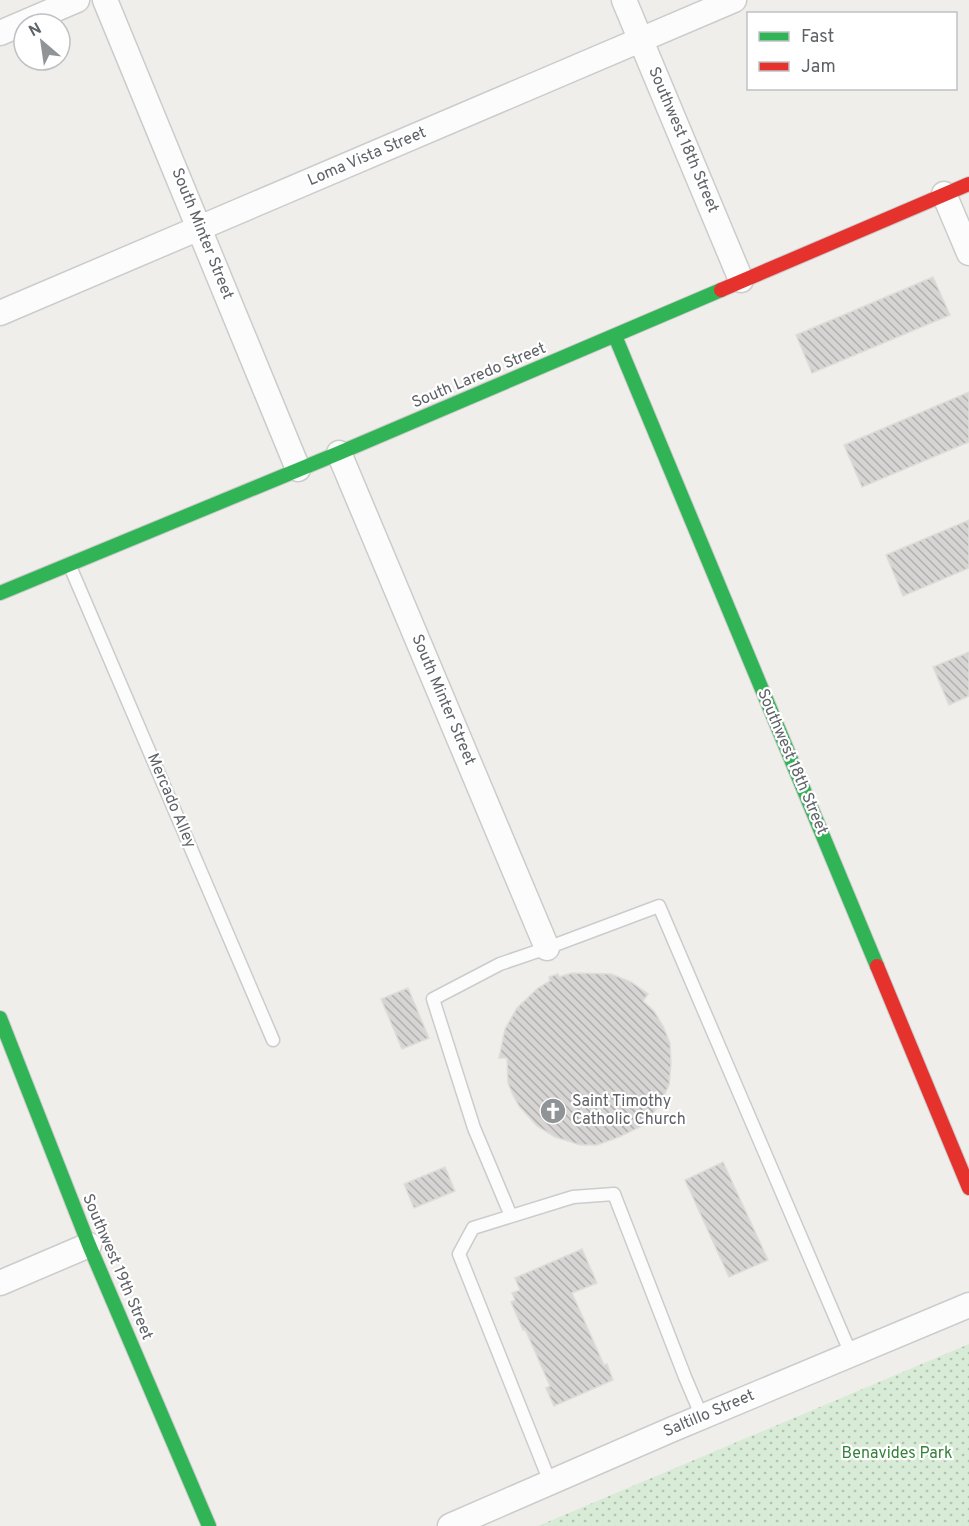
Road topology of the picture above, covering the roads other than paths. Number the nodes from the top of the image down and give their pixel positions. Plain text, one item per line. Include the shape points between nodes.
1 (77, 0) edge
2 (105, 0) edge
3 (624, 0) edge
4 (734, 0) edge
5 (0, 33) edge
6 (640, 40) junction
7 (969, 184) edge
8 (944, 194) junction
9 (200, 229) junction
10 (969, 254) edge
11 (741, 280) junction
12 (0, 313) edge
13 (615, 336) junction
14 (339, 453) junction
15 (298, 469) junction
16 (69, 563) junction
17 (0, 592) edge
18 (547, 948) junction
19 (0, 1018) edge
20 (273, 1040) dead end
21 (969, 1188) edge
22 (511, 1216) junction
23 (89, 1245) junction
24 (0, 1283) edge
25 (969, 1305) edge
26 (852, 1354) junction
27 (702, 1417) junction
28 (550, 1482) junction
29 (209, 1526) edge
30 (450, 1526) edge

1 - 5 street
2 - 9 street, South Minter Street
3 - 6 street, Southwest 18th Street
4 - 6 street, Loma Vista Street
6 - 9 street, Loma Vista Street
6 - 11 street, Southwest 18th Street
7 - 8 street, South Laredo Street
8 - 10 street
8 - 11 street, South Laredo Street
9 - 12 street, Loma Vista Street
9 - 15 street, South Minter Street
11 - 13 street, South Laredo Street
13 - 14 street, South Laredo Street
13 - 21 street, Southwest 18th Street
14 - 15 street, South Laredo Street
14 - 18 street, South Minter Street
15 - 16 street, South Laredo Street
16 - 17 street, South Laredo Street
16 - 20 lane, Mercado Alley
18 - 22 lane via 500,964 433,999 474,1128
18 - 26 lane via 659,906
19 - 23 street, Southwest 19th Street
22 - 27 lane via 573,1197 614,1194
22 - 28 lane via 473,1228 459,1254
23 - 24 street
23 - 29 street, Southwest 19th Street
25 - 26 street, Saltillo Street
26 - 27 street, Saltillo Street
27 - 28 street, Saltillo Street
28 - 30 street, Saltillo Street

